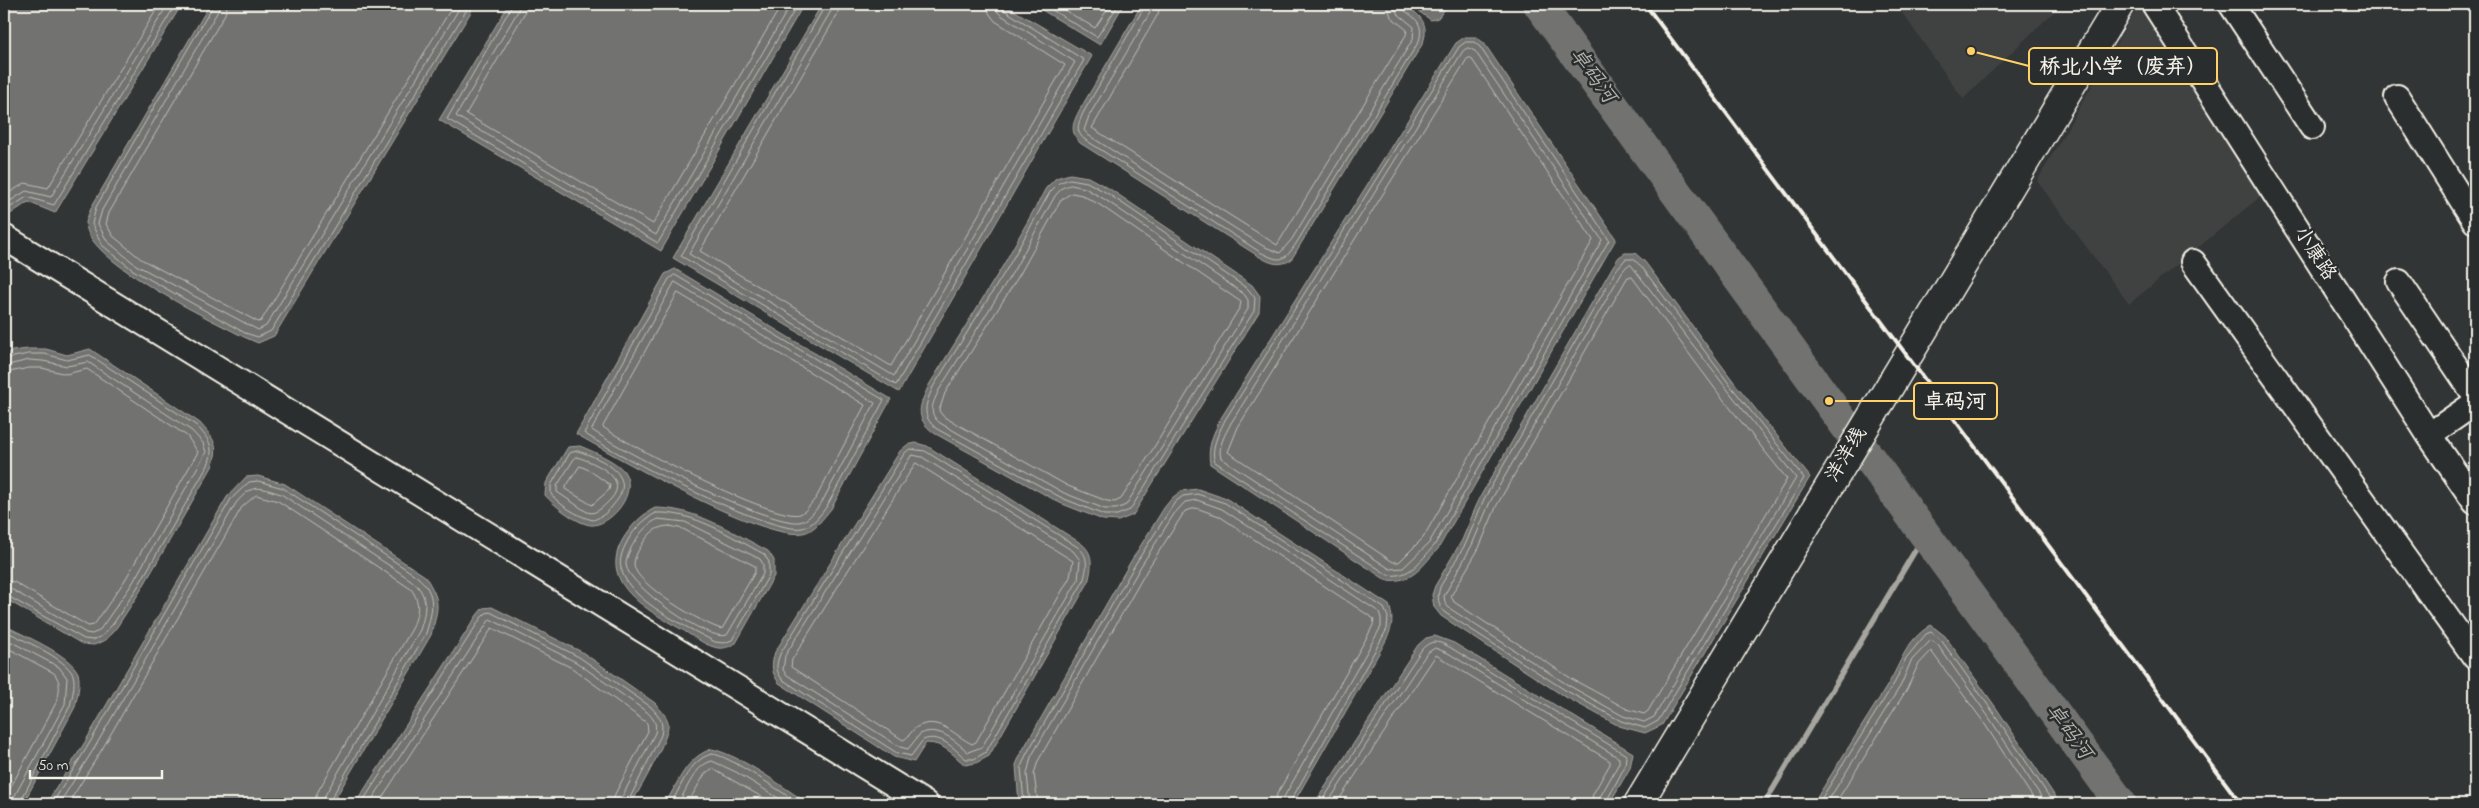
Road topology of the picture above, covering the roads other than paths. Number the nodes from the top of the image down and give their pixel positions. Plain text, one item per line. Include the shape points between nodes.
1 (2120, 4) edge
2 (2154, 4) edge
3 (2231, 4) edge
4 (2397, 97) dead end
5 (2312, 127) dead end
6 (2475, 221) edge
7 (4, 237) edge
8 (2194, 262) dead end
9 (2399, 282) dead end
10 (2475, 395) edge
11 (2475, 403) edge
12 (2429, 435) junction
13 (2475, 502) edge
14 (2475, 657) edge
15 (926, 804) edge
16 (1638, 804) edge

1 - 16 main road, 洋洋线
2 - 12 street, 小康路
3 - 5 street
4 - 6 street
7 - 15 street
8 - 14 street
9 - 10 street
11 - 12 street
12 - 13 street, 小康路

